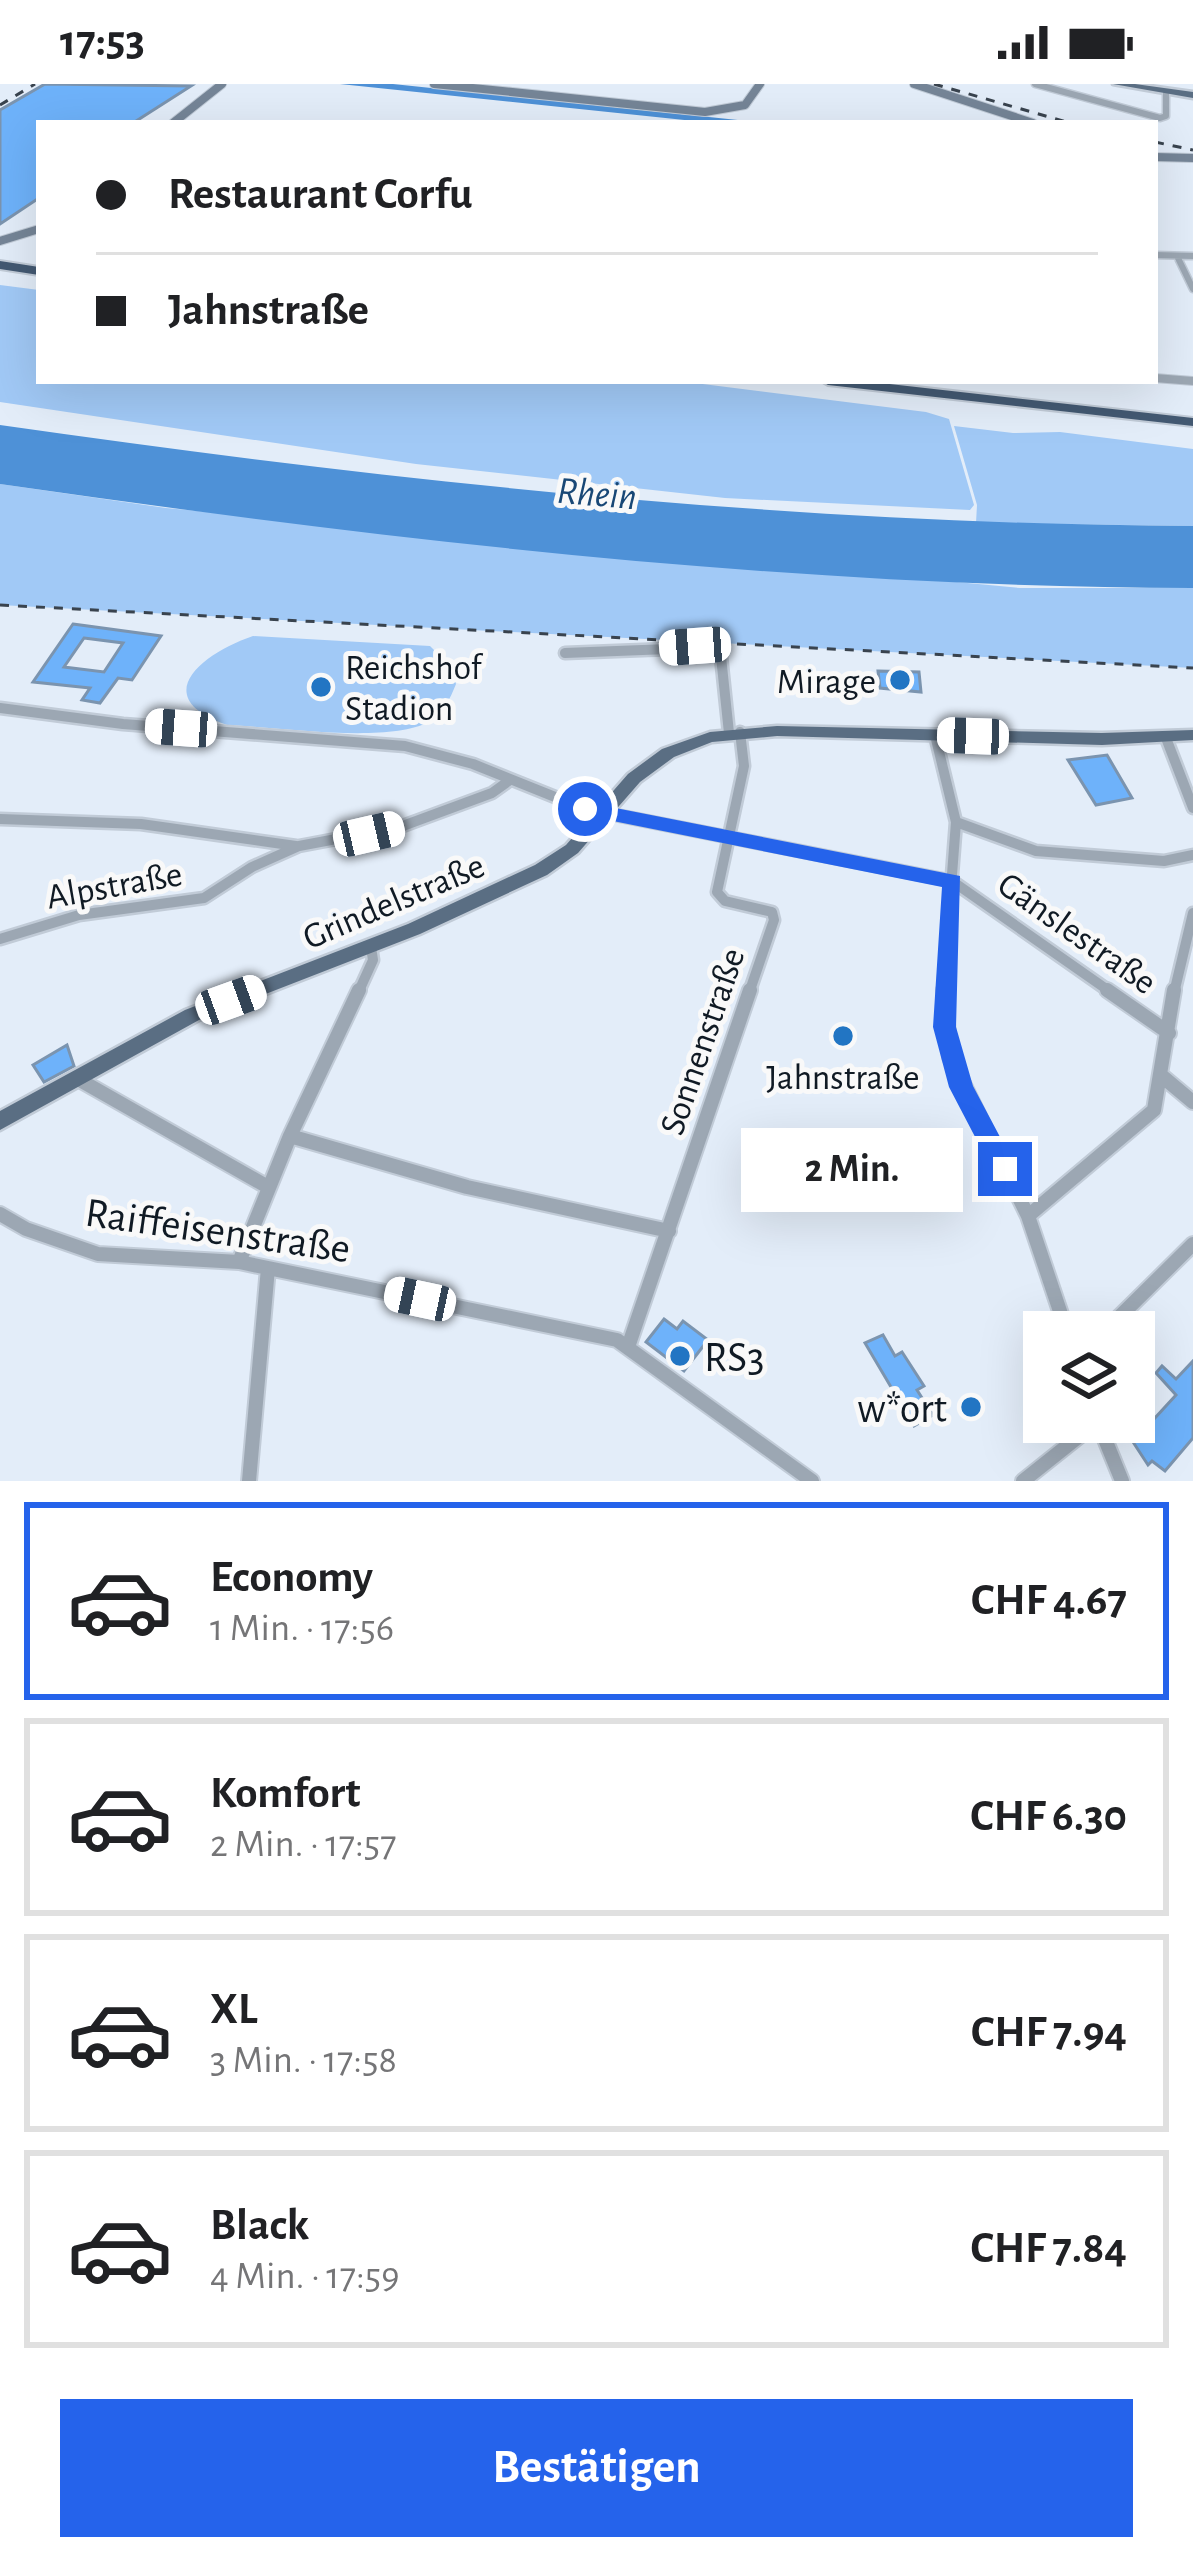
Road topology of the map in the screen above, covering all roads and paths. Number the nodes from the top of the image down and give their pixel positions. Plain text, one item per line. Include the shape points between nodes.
1 (222, 84) edge
2 (434, 84) edge
3 (760, 84) edge
4 (914, 84) edge
5 (1035, 84) edge
6 (1117, 84) edge
7 (1166, 93) junction
8 (1193, 95) edge
9 (177, 120) edge
10 (1025, 120) edge
11 (1158, 157) edge
12 (1193, 158) edge
13 (36, 230) edge
14 (0, 241) edge
15 (1158, 255) edge
16 (1177, 256) junction
17 (1193, 256) edge
18 (0, 262) edge
19 (36, 267) edge
20 (1193, 289) edge
21 (1158, 378) edge
22 (1193, 381) edge
23 (857, 384) edge
24 (923, 384) edge
25 (1193, 419) edge
26 (565, 653) dead end
27 (2, 712) edge
28 (735, 733) junction
29 (934, 734) junction
30 (1193, 735) edge
31 (1166, 738) junction
32 (510, 780) junction
33 (1193, 808) edge
34 (603, 814) junction
35 (0, 819) edge
36 (956, 822) junction
37 (729, 838) junction
38 (299, 846) junction
39 (1193, 855) edge
40 (952, 881) junction
41 (1193, 914) edge
42 (0, 939) edge
43 (371, 947) junction
44 (1175, 980) junction
45 (1193, 980) edge
46 (1169, 1033) junction
47 (1162, 1077) junction
48 (78, 1079) junction
49 (1193, 1102) edge
50 (0, 1120) edge
51 (290, 1136) junction
52 (268, 1187) junction
53 (0, 1214) edge
54 (1028, 1216) junction
55 (669, 1231) junction
56 (1193, 1244) edge
57 (239, 1262) junction
58 (268, 1268) junction
59 (1060, 1311) edge
60 (1125, 1311) edge
61 (628, 1347) junction
62 (1071, 1443) edge
63 (1107, 1443) edge
64 (249, 1481) edge
65 (812, 1481) edge
66 (1023, 1481) edge
67 (1122, 1481) edge

1 - 9 street
2 - 3 street via 705,112 745,105
4 - 10 street
5 - 7 street via 1163,118
6 - 7 main road
7 - 8 main road
11 - 12 street
13 - 14 street
15 - 16 street
16 - 17 street
16 - 20 street
18 - 19 highway
21 - 22 street
23 - 25 highway
24 - 25 highway
26 - 28 street via 720,647
27 - 32 street via 387,744
28 - 29 main road, Grindelstraße
28 - 34 main road, Grindelstraße via 655,760
28 - 37 street via 744,766
29 - 31 main road, Grindelstraße
29 - 36 street
30 - 31 main road, Grindelstraße
31 - 33 street
32 - 34 street
32 - 38 street, Alpstraße via 400,827
34 - 37 street
34 - 43 main road, Grindelstraße via 541,870
35 - 38 street, Alpstraße via 141,824
36 - 39 street, Gänslestraße via 1036,851 1164,861
36 - 40 street
37 - 40 street
37 - 55 street, Sonnenstraße via 718,898 772,912 774,920
38 - 42 street, Alpstraße via 204,898 80,915
40 - 46 street, Gänslestraße
40 - 54 street via 943,998 950,1057
41 - 44 street, Gänslestraße
43 - 48 main road, Grindelstraße via 192,1015
43 - 51 street via 373,960
44 - 45 street
44 - 46 street, Gänslestraße
46 - 47 street, Gänslestraße
47 - 49 street
47 - 54 street, Gänslestraße via 1145,1121
48 - 50 main road, Grindelstraße
48 - 52 street
51 - 52 street
51 - 55 street
52 - 57 street
53 - 57 street, Raiffeisenstraße via 98,1254
54 - 59 street
55 - 61 street, Sonnenstraße
56 - 60 street
57 - 58 street, Raiffeisenstraße
58 - 61 street, Raiffeisenstraße
58 - 64 street
61 - 65 street, Raiffeisenstraße
62 - 66 street
63 - 67 street

